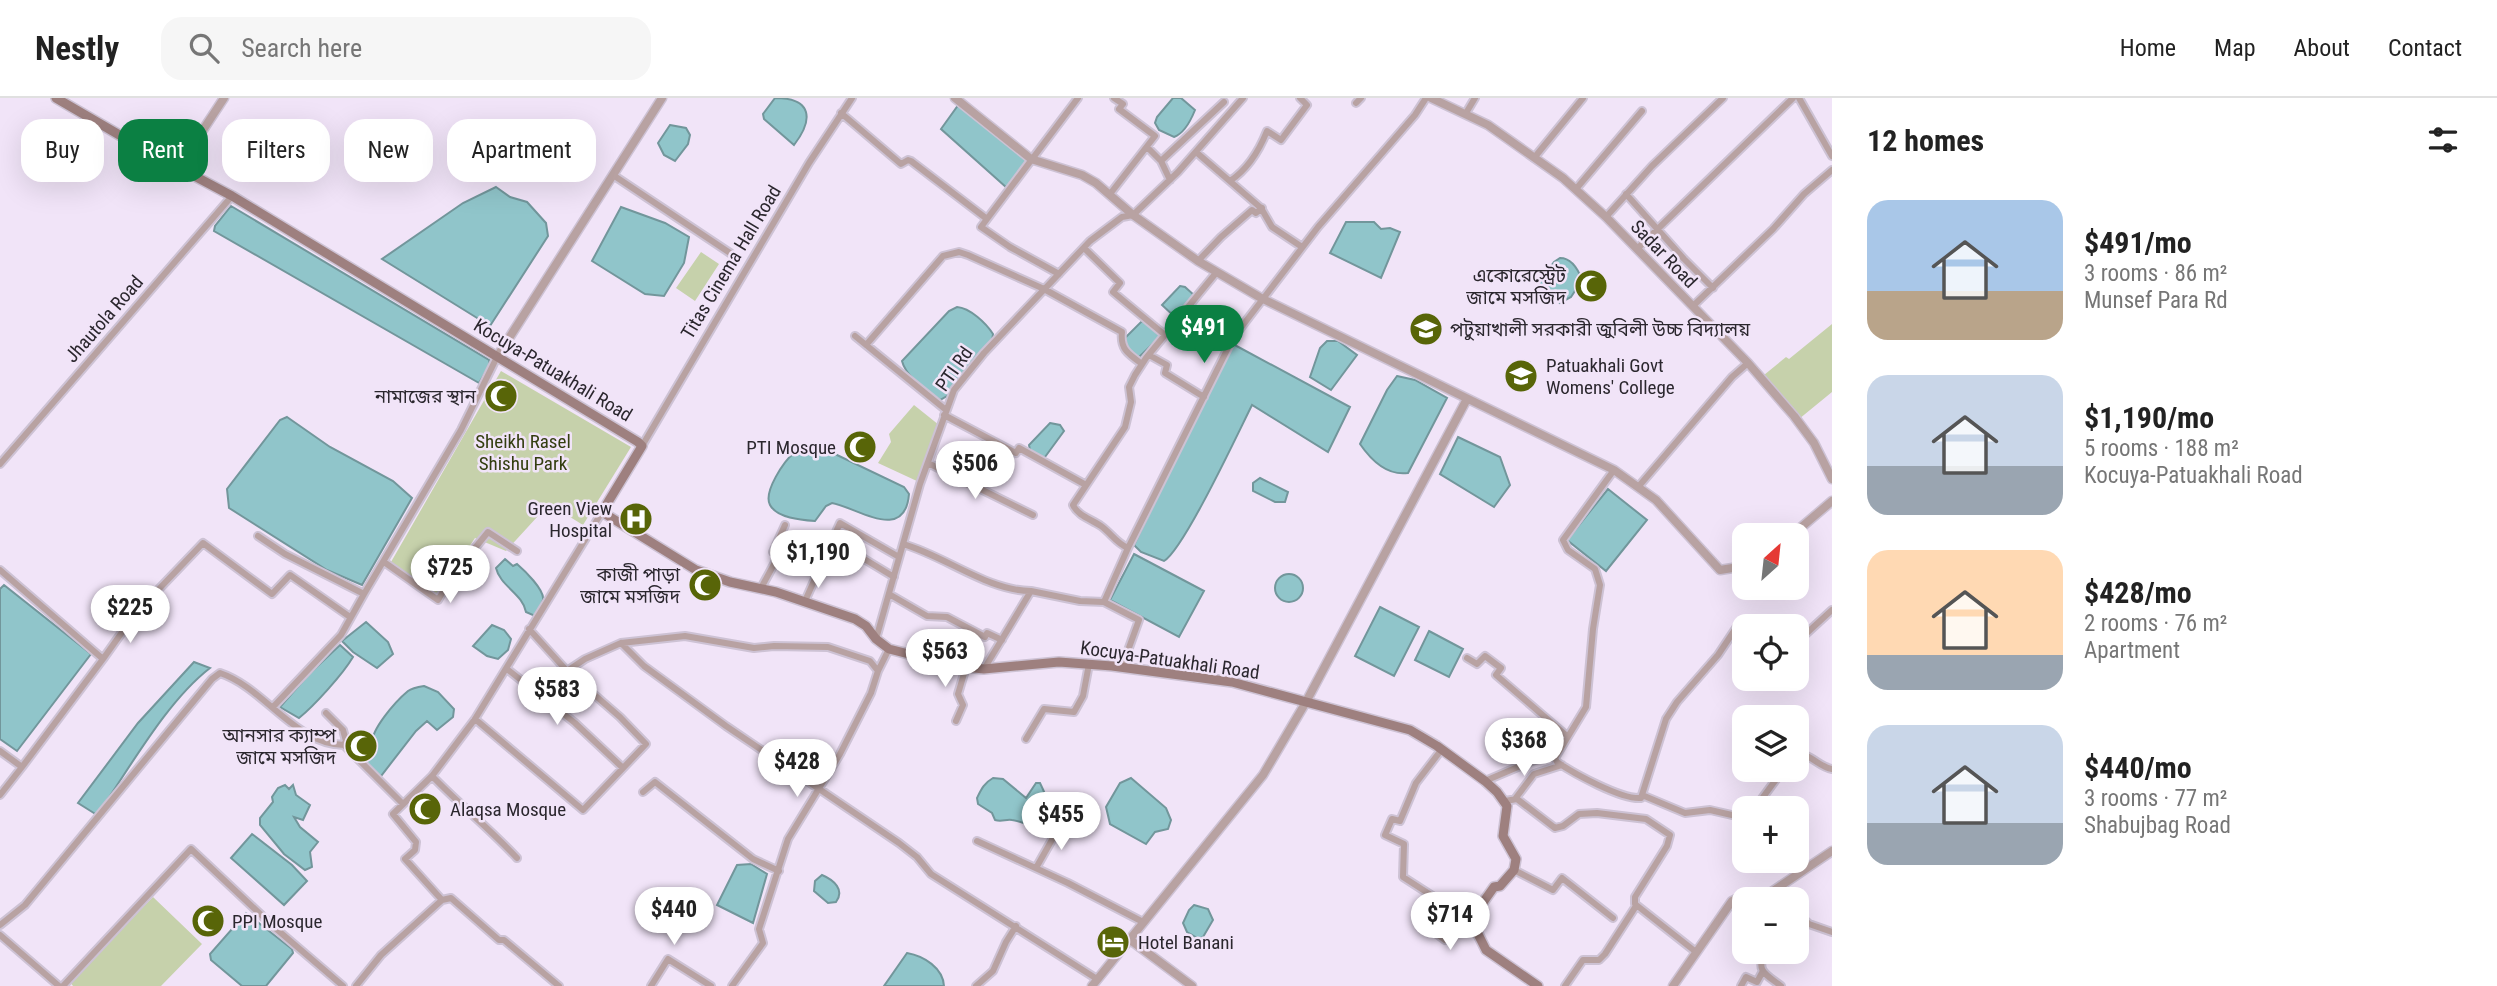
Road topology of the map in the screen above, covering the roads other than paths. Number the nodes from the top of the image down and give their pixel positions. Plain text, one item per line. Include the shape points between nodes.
1 (56, 98) edge
2 (224, 98) edge
3 (662, 98) edge
4 (852, 98) edge
5 (956, 98) edge
6 (1078, 98) edge
7 (1115, 98) edge
8 (1243, 98) edge
9 (1300, 98) edge
10 (1426, 98) edge
11 (1431, 98) edge
12 (1475, 98) edge
13 (1583, 98) edge
14 (1723, 98) edge
15 (1793, 98) edge
16 (1799, 98) edge
17 (1224, 102) dead end
18 (1642, 111) dead end
19 (841, 113) junction
20 (1466, 113) junction
21 (208, 122) edge
22 (118, 133) edge
23 (1147, 147) junction
24 (1196, 152) junction
25 (1832, 156) edge
26 (1534, 158) junction
27 (1031, 159) junction
28 (1161, 161) junction
29 (1832, 170) edge
30 (613, 174) junction
31 (1170, 180) junction
32 (1230, 181) junction
33 (206, 182) edge
34 (1576, 189) junction
35 (1110, 194) junction
36 (1626, 194) junction
37 (232, 196) junction
38 (1262, 208) junction
39 (1133, 215) junction
40 (1606, 216) junction
41 (987, 219) junction
42 (1658, 230) junction
43 (1303, 247) junction
44 (1084, 248) junction
45 (1637, 249) junction
46 (730, 253) dead end
47 (1198, 261) junction
48 (1216, 273) junction
49 (1059, 274) junction
50 (1713, 288) junction
51 (1044, 289) junction
52 (1262, 298) junction
53 (1693, 306) junction
54 (1166, 335) junction
55 (855, 336) dead end
56 (866, 345) junction
57 (1149, 355) junction
58 (497, 357) junction
59 (1748, 363) junction
60 (1142, 364) junction
61 (1204, 397) junction
62 (1467, 399) junction
63 (945, 412) junction
64 (642, 446) junction
65 (928, 463) junction
66 (0, 464) edge
67 (1614, 470) junction
68 (1832, 479) edge
69 (1086, 485) junction
70 (1639, 486) junction
71 (1832, 501) edge
72 (602, 512) junction
73 (1033, 515) dead end
74 (1806, 523) edge
75 (785, 525) dead end
76 (258, 536) dead end
77 (833, 540) junction
78 (903, 544) junction
79 (1128, 548) junction
80 (517, 551) dead end
81 (899, 557) junction
82 (384, 562) junction
83 (1732, 568) edge
84 (0, 570) edge
85 (894, 577) junction
86 (761, 588) junction
87 (1031, 591) junction
88 (364, 594) junction
89 (889, 594) junction
90 (805, 601) junction
91 (1104, 601) junction
92 (1832, 610) edge
93 (350, 617) junction
94 (530, 629) junction
95 (1809, 631) edge
96 (1732, 634) edge
97 (876, 639) junction
98 (1002, 640) junction
99 (621, 643) junction
100 (889, 649) junction
101 (1467, 658) dead end
102 (103, 659) junction
103 (1089, 664) junction
104 (966, 667) junction
105 (1122, 667) junction
106 (506, 669) junction
107 (984, 669) junction
108 (567, 671) junction
109 (878, 671) junction
110 (1306, 702) junction
111 (273, 707) junction
112 (326, 713) dead end
113 (475, 719) junction
114 (956, 721) dead end
115 (1567, 736) junction
116 (1026, 739) dead end
117 (344, 745) junction
118 (1442, 750) junction
119 (0, 751) edge
120 (1557, 753) junction
121 (1809, 757) edge
122 (1562, 765) junction
123 (22, 767) junction
124 (623, 768) junction
125 (1832, 769) edge
126 (432, 776) junction
127 (1485, 781) junction
128 (819, 788) junction
129 (643, 792) dead end
130 (0, 795) edge
131 (1642, 795) junction
132 (1510, 800) junction
133 (403, 804) junction
134 (1732, 815) edge
135 (1062, 822) dead end
136 (977, 841) dead end
137 (1832, 851) edge
138 (517, 858) dead end
139 (1036, 868) junction
140 (1514, 870) junction
141 (779, 871) junction
142 (1781, 887) edge
143 (442, 900) junction
144 (1732, 901) edge
145 (1636, 906) junction
146 (1613, 918) dead end
147 (1143, 922) junction
148 (1809, 924) edge
149 (0, 925) edge
150 (1016, 926) junction
151 (1470, 926) junction
152 (1832, 932) edge
153 (1437, 934) dead end
154 (0, 935) edge
155 (1129, 939) junction
156 (1696, 952) junction
157 (1761, 964) edge
158 (1763, 971) junction
159 (1095, 983) edge
160 (61, 986) edge
161 (343, 986) edge
162 (356, 986) edge
163 (559, 986) edge
164 (651, 986) edge
165 (710, 986) edge
166 (732, 986) edge
167 (976, 986) edge
168 (1192, 986) edge
169 (1538, 986) edge
170 (1565, 986) edge
171 (1673, 986) edge
172 (1741, 986) edge
173 (1781, 986) edge

1 - 22 main road, Kocuya-Patuakhali Road
2 - 21 street
3 - 30 street
4 - 19 street, Titas Cinema Hall Road
5 - 27 street
6 - 27 street
7 - 23 street via 1123,104 1119,110 1155,136
8 - 24 street, PTI Rd
9 - 32 street via 1307,105 1281,140 1267,131 1257,153
10 - 43 street
11 - 20 street, Sadar Road
12 - 20 street
13 - 26 street
14 - 36 street
15 - 42 street
16 - 25 street
17 - 28 street
18 - 34 street
19 - 41 street via 901,164 911,161
19 - 64 street, Titas Cinema Hall Road
20 - 26 street, Sadar Road
23 - 28 street
23 - 35 street
24 - 31 street, PTI Rd
24 - 32 street
26 - 34 street, Sadar Road
27 - 35 street via 1082,175
27 - 41 street
28 - 31 street
29 - 50 street
30 - 46 street
30 - 58 street
31 - 39 street, PTI Rd
32 - 38 street
33 - 37 main road, Kocuya-Patuakhali Road
34 - 40 street, Sadar Road
35 - 39 street
36 - 40 street
36 - 42 street
37 - 58 main road, Kocuya-Patuakhali Road
37 - 66 street, Jhautola Road
38 - 43 street via 1272,227
38 - 47 street via 1256,213 1252,210
39 - 44 street, PTI Rd via 1113,222
39 - 47 street
40 - 45 street, Sadar Road
41 - 49 street via 981,227
42 - 45 street
42 - 50 street
43 - 52 street
44 - 49 street, PTI Rd
44 - 54 street via 1120,283 1113,292
45 - 53 street, Sadar Road
47 - 48 street
48 - 52 street
48 - 54 street
49 - 51 street, PTI Rd
50 - 53 street
51 - 56 street via 968,255 951,253 943,256
51 - 60 street via 1122,331 1125,351
51 - 63 street, PTI Rd via 954,390
52 - 61 street via 1233,338
52 - 62 street
53 - 59 street, Sadar Road
54 - 57 street
55 - 56 street
56 - 63 street
57 - 60 street
57 - 61 street via 1167,365 1165,373
58 - 64 main road, Kocuya-Patuakhali Road
58 - 82 street via 461,430
59 - 68 street, Sadar Road via 1814,443
59 - 70 street
60 - 69 street via 1129,387 1125,427
61 - 79 street
62 - 67 street
62 - 110 street
63 - 65 street, PTI Rd
63 - 69 street via 1016,453 1019,448
64 - 72 main road, Kocuya-Patuakhali Road
65 - 73 street
65 - 78 street, PTI Rd
67 - 70 street
67 - 115 street via 1563,540 1568,550 1595,569 1600,585 1588,698
69 - 79 street via 1073,505 1075,510
70 - 83 street via 1715,567
71 - 74 street
72 - 86 main road, Kocuya-Patuakhali Road via 695,570
72 - 94 street
75 - 86 street via 773,552 779,555
76 - 88 street
77 - 81 street via 841,523
77 - 85 street
77 - 90 street
78 - 81 street, PTI Rd
78 - 87 street via 1006,588
79 - 91 street
80 - 82 street via 488,532 438,600
81 - 85 street, PTI Rd
82 - 88 street
84 - 102 street
85 - 89 street, PTI Rd
86 - 90 main road, Kocuya-Patuakhali Road
87 - 91 street
87 - 98 street
88 - 93 street
89 - 97 street, PTI Rd
89 - 98 street via 927,616 947,617 985,637 987,633
90 - 97 main road, Kocuya-Patuakhali Road via 855,619
91 - 105 street via 1139,620
92 - 95 street
93 - 102 street via 290,575 272,594 203,543 135,614
93 - 111 street via 341,635
94 - 106 street
94 - 108 street
96 - 131 street via 1666,719
97 - 100 main road, Kocuya-Patuakhali Road
98 - 107 street
99 - 108 street
99 - 109 street via 685,636 754,648 828,647 870,661
99 - 128 street via 643,666
100 - 104 main road, Kocuya-Patuakhali Road
100 - 109 street
101 - 115 street via 1477,664 1485,656 1501,668 1496,675
102 - 123 street
103 - 105 main road, Kocuya-Patuakhali Road
103 - 107 main road, Kocuya-Patuakhali Road
103 - 116 street via 1083,696 1074,712 1044,709
104 - 107 main road, Kocuya-Patuakhali Road
104 - 114 street via 958,694 963,705
105 - 110 main road, Kocuya-Patuakhali Road via 1232,682
106 - 113 street
106 - 124 street
108 - 124 street via 646,744
109 - 128 street
110 - 118 main road, Kocuya-Patuakhali Road via 1410,730
110 - 147 street via 1264,775
111 - 117 street via 289,723 329,744
111 - 149 street via 229,676 220,673 212,679 25,905
112 - 117 street via 343,730
113 - 124 street via 583,810
113 - 126 street
115 - 120 street
117 - 133 street
118 - 127 main road, Kocuya-Patuakhali Road
118 - 151 street via 1416,783 1400,821 1392,819 1385,835 1404,844 1404,877
119 - 123 street
120 - 122 street via 1555,760
120 - 127 street
121 - 125 street
122 - 131 street via 1626,796 1637,799
122 - 132 street via 1534,774
123 - 130 street
126 - 133 street
126 - 138 street
127 - 132 main road, Kocuya-Patuakhali Road
128 - 141 street via 788,839
128 - 150 street via 917,857 931,874
129 - 141 street via 655,782 752,859
131 - 134 street via 1685,813 1710,810
132 - 140 main road via 1503,836 1516,859
132 - 145 street via 1555,828 1579,814 1597,813 1646,819 1670,835 1635,897
133 - 143 street via 393,814 416,846 405,859
135 - 139 street
136 - 139 street
137 - 142 street
139 - 147 street
140 - 146 street via 1553,890 1562,878
140 - 151 main road via 1494,887
141 - 166 street via 760,929 763,943
143 - 162 street via 381,956
143 - 163 street via 451,898
144 - 156 street
145 - 156 street
145 - 170 street via 1605,954 1599,960 1583,960
147 - 155 street
148 - 152 street
150 - 159 street
150 - 167 street via 993,971
151 - 153 street via 1445,940
151 - 169 main road via 1486,950
154 - 160 street
155 - 159 street
155 - 168 street
156 - 171 street
157 - 158 street
158 - 172 street via 1757,982 1746,977
158 - 173 street
160 - 161 street via 191,849
164 - 165 street via 668,959

